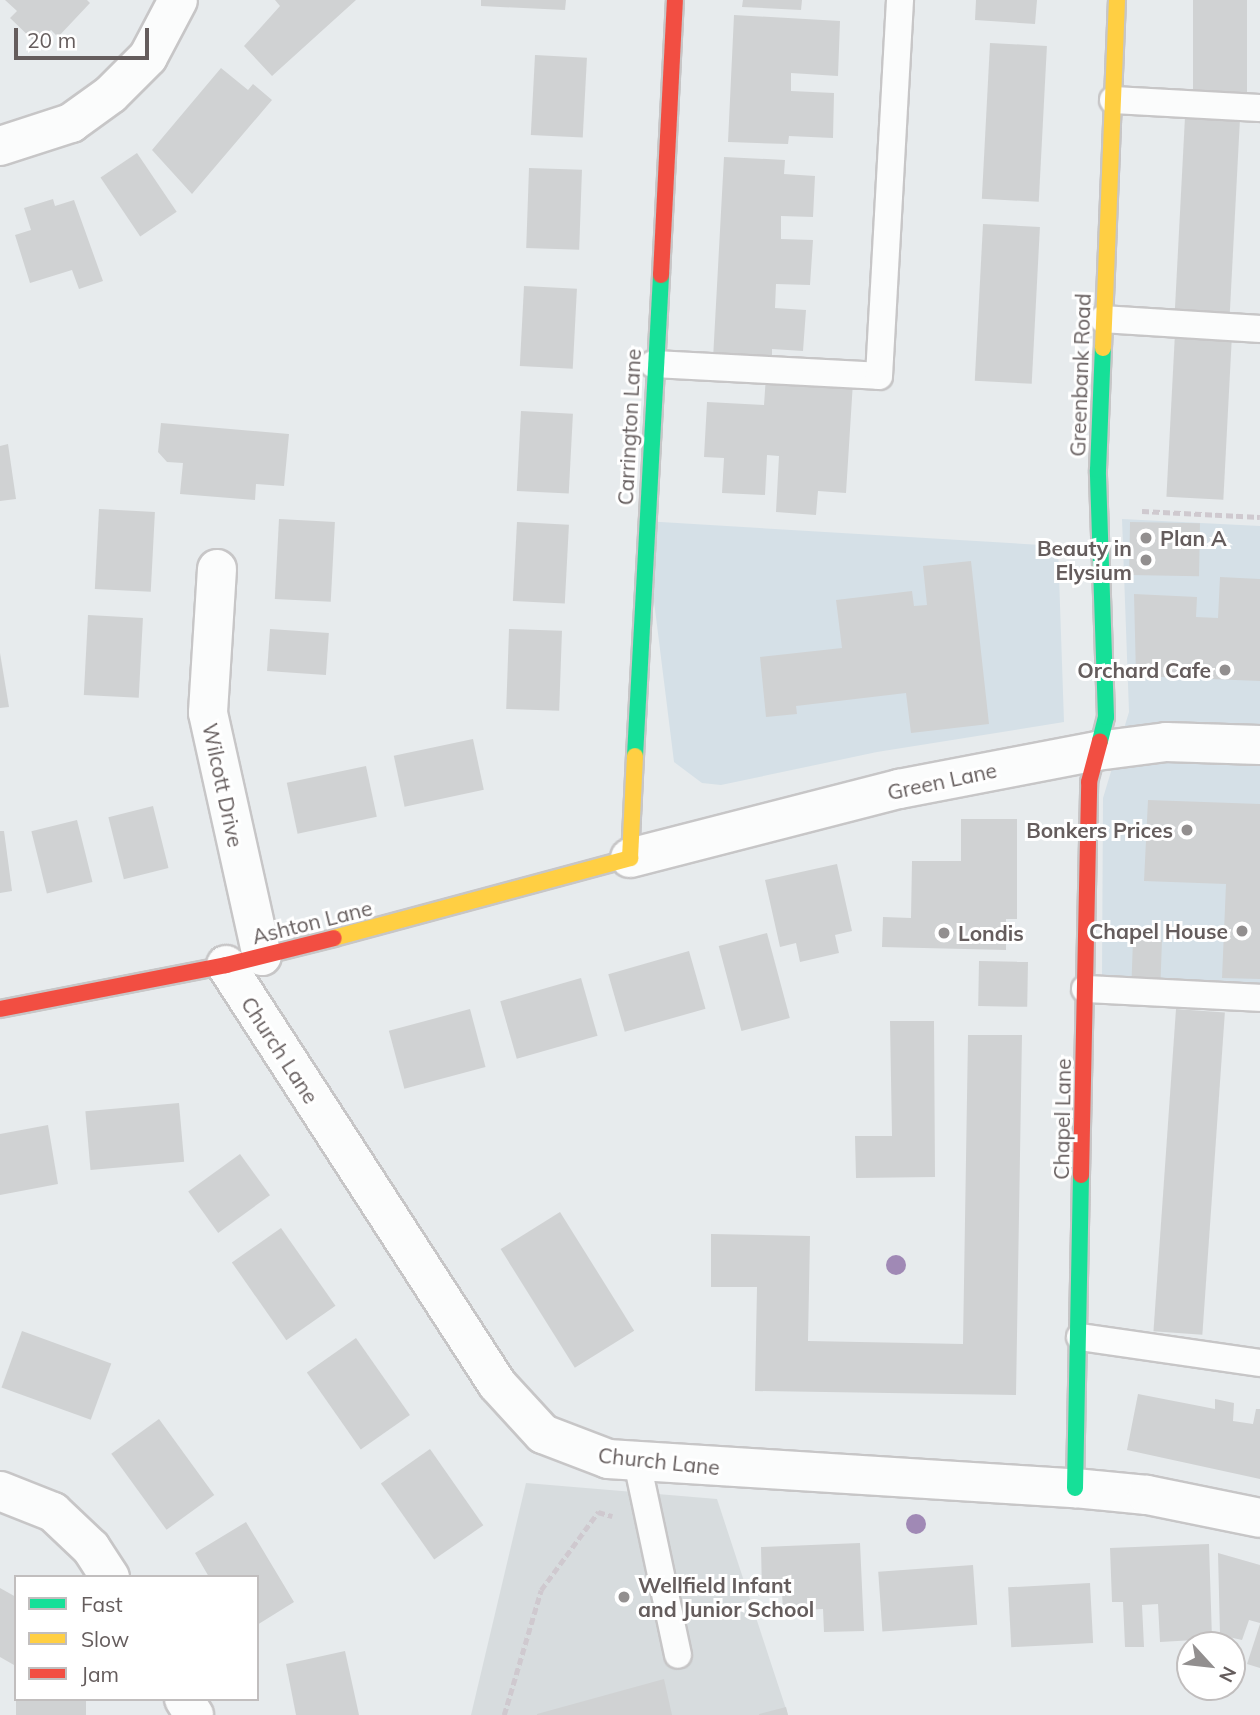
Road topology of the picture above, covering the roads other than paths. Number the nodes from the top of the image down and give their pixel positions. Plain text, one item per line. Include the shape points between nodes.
1 (178, 0) edge
2 (675, 0) edge
3 (900, 0) edge
4 (1117, 0) edge
5 (1113, 100) junction
6 (1260, 108) edge
7 (0, 146) edge
8 (1102, 319) junction
9 (1260, 329) edge
10 (653, 364) junction
11 (217, 569) dead end
12 (1260, 745) edge
13 (1097, 751) junction
14 (630, 858) junction
15 (262, 956) junction
16 (226, 965) junction
17 (1084, 989) junction
18 (1260, 998) edge
19 (0, 1009) edge
20 (1080, 1337) junction
21 (1260, 1363) edge
22 (636, 1462) junction
23 (1075, 1489) junction
24 (0, 1491) edge
25 (1260, 1518) edge
26 (109, 1575) edge
27 (678, 1656) dead end

1 - 7 street via 148,57 111,94 72,123
2 - 10 main road, Carrington Lane
3 - 10 lane via 879,376
4 - 5 main road, Greenbank Road
5 - 6 lane
5 - 8 main road, Greenbank Road
8 - 9 lane
8 - 13 main road, Greenbank Road via 1098,509 1107,717
10 - 14 main road, Carrington Lane
11 - 15 street, Wilcott Drive via 208,713
12 - 13 street, Green Lane via 1166,742
13 - 14 street, Green Lane via 899,789
13 - 17 main road, Chapel Lane via 1089,782
14 - 15 main road, Ashton Lane
15 - 16 main road, Ashton Lane
16 - 19 main road, Ashton Lane
16 - 22 street, Church Lane via 518,1411 543,1434 567,1447
17 - 18 lane
17 - 20 main road, Chapel Lane
20 - 21 lane
20 - 23 main road, Chapel Lane
22 - 23 street, Church Lane
22 - 27 lane
23 - 25 street, Church Lane via 1147,1495
24 - 26 street via 53,1512 92,1548

